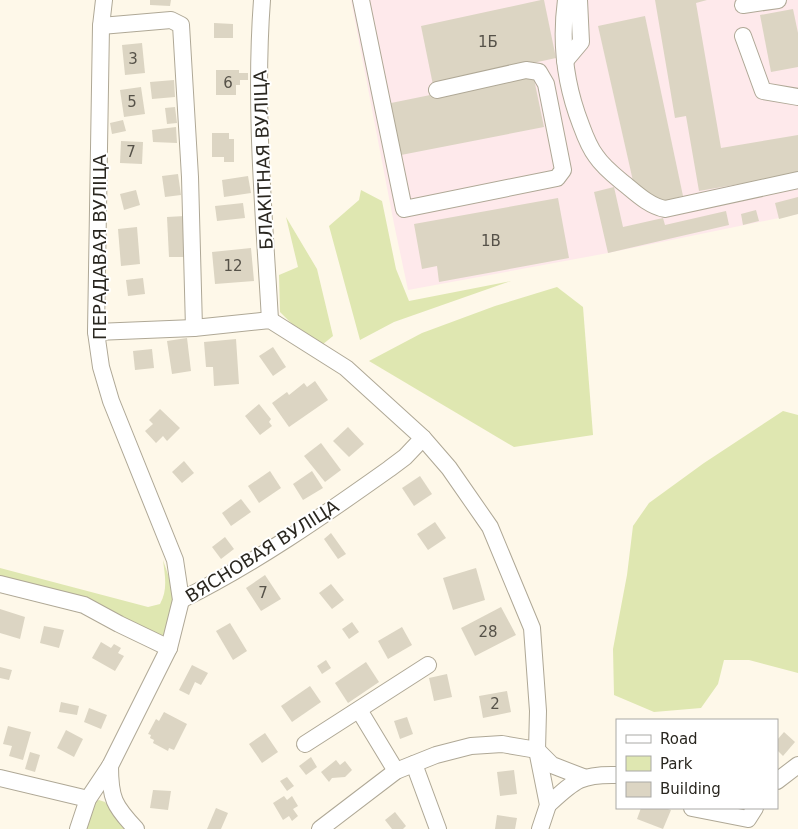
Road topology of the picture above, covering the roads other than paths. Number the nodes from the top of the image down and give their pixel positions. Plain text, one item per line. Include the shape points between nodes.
1 (104, 0) edge
2 (262, 0) edge
3 (361, 0) edge
4 (566, 0) edge
5 (580, 0) edge
6 (778, 0) edge
7 (743, 5) dead end
8 (101, 26) junction
9 (743, 36) dead end
10 (565, 60) junction
11 (437, 90) dead end
12 (798, 97) edge
13 (798, 180) edge
14 (270, 320) junction
15 (194, 328) junction
16 (96, 332) junction
17 (423, 438) junction
18 (0, 584) edge
19 (181, 600) junction
20 (169, 648) junction
21 (428, 665) dead end
22 (360, 710) junction
23 (306, 744) dead end
24 (536, 750) junction
25 (414, 764) junction
26 (798, 765) edge
27 (110, 766) junction
28 (396, 770) junction
29 (616, 776) edge
30 (0, 778) edge
31 (583, 778) junction
32 (778, 779) edge
33 (88, 799) junction
34 (548, 805) junction
35 (697, 809) edge
36 (749, 819) edge
37 (78, 829) edge
38 (136, 829) edge
39 (320, 829) edge
40 (438, 829) edge
41 (540, 829) edge

1 - 8 street, ПЕРАДАВАЯ ВУЛІЦА
2 - 14 street, БЛАКІТНАЯ ВУЛІЦА via 259,37 261,158
3 - 11 street via 404,209 557,178 563,170 546,84 540,72 526,70
4 - 10 street
5 - 10 street via 581,42
6 - 7 street
8 - 15 street via 171,20 182,25
8 - 16 street, ПЕРАДАВАЯ ВУЛІЦА
9 - 12 street via 763,91
10 - 13 street via 571,99 595,156 655,207 665,209
14 - 15 street
14 - 17 street via 346,368
15 - 16 street
16 - 19 street, ПЕРАДАВАЯ ВУЛІЦА via 101,367 111,401 175,560
17 - 19 street, ВЯСНОВАЯ ВУЛІЦА via 389,469 287,539
17 - 24 street via 449,468 490,527 532,628 538,711
18 - 20 street via 84,605
19 - 20 street, ВЯСНОВАЯ ВУЛІЦА
20 - 27 street, ВЯСНОВАЯ ВУЛІЦА
21 - 22 street
22 - 23 street
22 - 28 street
24 - 25 street via 502,744 471,746
24 - 31 street via 552,765
24 - 34 street
25 - 28 street
25 - 40 street
26 - 32 street
27 - 33 street, ВЯСНОВАЯ ВУЛІЦА
27 - 38 street via 113,798
28 - 39 street
29 - 31 street
30 - 33 street
31 - 34 street
33 - 37 street, ВЯСНОВАЯ ВУЛІЦА
34 - 41 street
35 - 36 street

